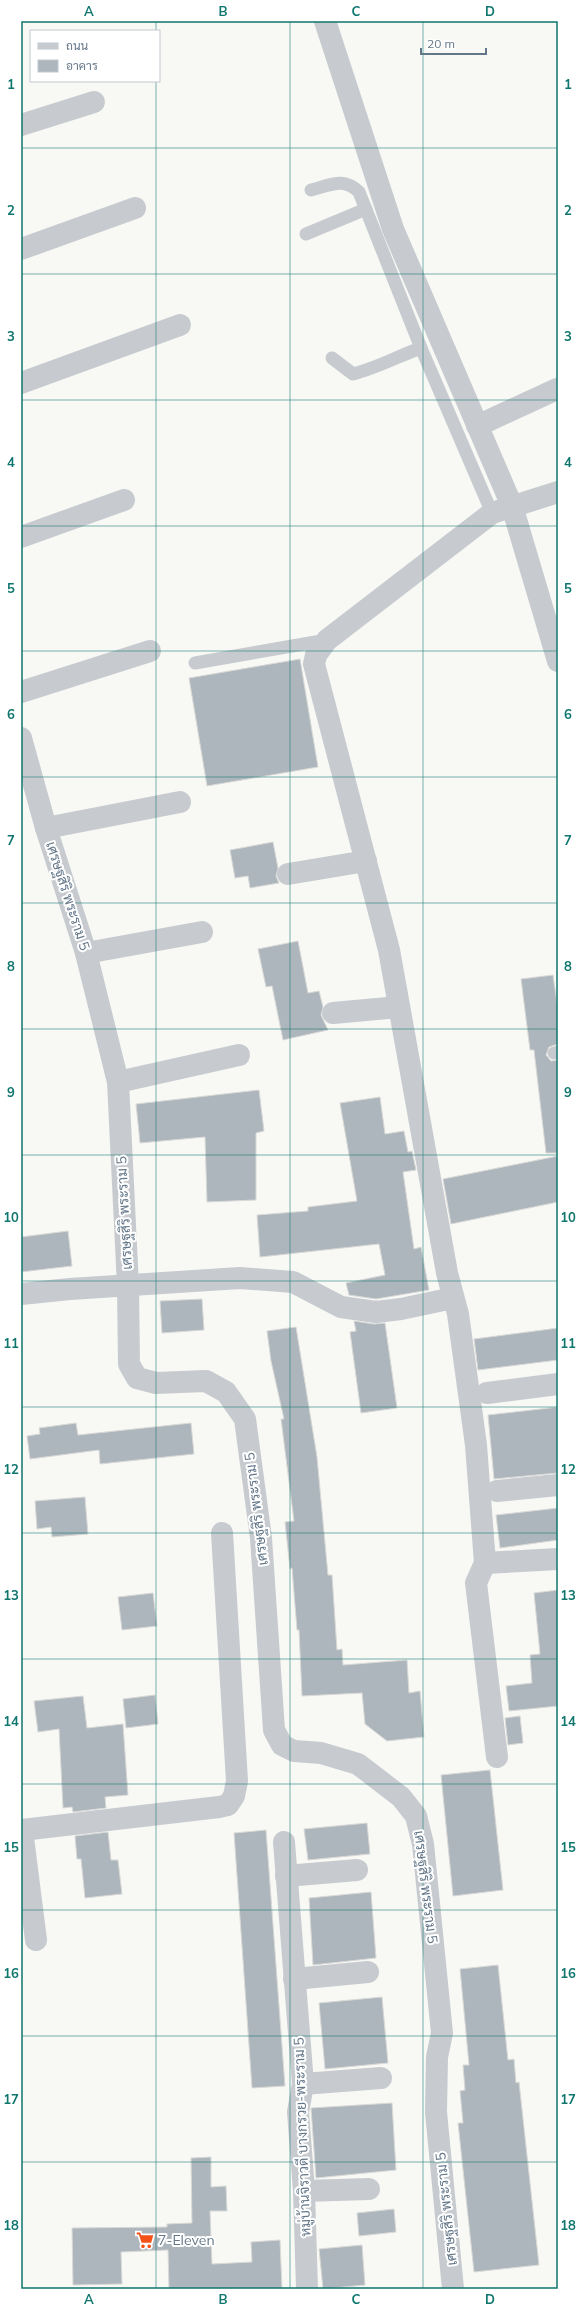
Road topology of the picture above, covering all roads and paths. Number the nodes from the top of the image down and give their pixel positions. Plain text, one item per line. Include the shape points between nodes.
1 (325, 21) edge
2 (94, 102) dead end
3 (21, 125) edge
4 (311, 190) dead end
5 (135, 208) dead end
6 (366, 209) junction
7 (306, 234) dead end
8 (21, 249) edge
9 (180, 325) dead end
10 (421, 348) junction
11 (332, 358) dead end
12 (21, 383) edge
13 (557, 389) edge
14 (477, 426) junction
15 (558, 492) edge
16 (124, 500) dead end
17 (502, 509) junction
18 (21, 537) edge
19 (327, 640) junction
20 (150, 651) dead end
21 (558, 661) edge
22 (195, 663) dead end
23 (21, 692) edge
24 (21, 698) edge
25 (21, 705) edge
26 (21, 738) edge
27 (180, 802) dead end
28 (46, 828) junction
29 (366, 861) junction
30 (288, 874) dead end
31 (202, 932) dead end
32 (86, 953) junction
33 (399, 1007) junction
34 (332, 1013) dead end
35 (239, 1055) dead end
36 (118, 1082) junction
37 (128, 1286) junction
38 (21, 1294) edge
39 (453, 1298) junction
40 (558, 1384) edge
41 (486, 1393) dead end
42 (558, 1485) edge
43 (497, 1491) dead end
44 (222, 1533) dead end
45 (558, 1559) edge
46 (485, 1563) junction
47 (497, 1757) dead end
48 (21, 1828) edge
49 (284, 1842) dead end
50 (357, 1870) dead end
51 (286, 1876) junction
52 (36, 1940) dead end
53 (368, 1972) dead end
54 (294, 1979) junction
55 (381, 2078) dead end
56 (303, 2084) junction
57 (370, 2189) dead end
58 (304, 2191) junction
59 (306, 2289) edge
60 (453, 2289) edge

1 - 14 street via 393,229
2 - 3 street
4 - 6 lane via 341,182 350,184 359,192
5 - 8 street
6 - 7 lane
6 - 10 lane
9 - 12 street
10 - 11 lane via 353,374
10 - 17 lane
13 - 14 street
14 - 17 street
15 - 17 street
16 - 18 street
17 - 19 street
17 - 21 street
19 - 22 lane
19 - 29 street via 316,655 315,671
20 - 23 street
24 - 25 street
26 - 28 street, เศรษฐสิริ พระราม 5
27 - 28 street
28 - 32 street, เศรษฐสิริ พระราม 5
29 - 30 street
29 - 33 street via 389,950
31 - 32 street
32 - 36 street, เศรษฐสิริ พระราม 5
33 - 34 street
33 - 39 street
35 - 36 street
36 - 37 street, เศรษฐสิริ พระราม 5
37 - 38 street
37 - 39 street via 240,1278 293,1282 341,1307 376,1312
37 - 60 street, เศรษฐสิริ พระราม 5 via 128,1364 137,1378 156,1383 206,1382 226,1392 245,1419 261,1538 274,1730 282,1745 294,1751 321,1753 358,1764 401,1797 416,1816 422,1844 442,2033 437,2057 436,2112
39 - 46 street via 458,1314 476,1445
40 - 41 street
42 - 43 street
44 - 48 street via 237,1781 234,1796 228,1805
45 - 46 street
46 - 47 street via 476,1583
48 - 52 street
49 - 51 street, หมู่บ้านจิราวดี บางกรวย-พระราม 5
50 - 51 street
51 - 54 street, หมู่บ้านจิราวดี บางกรวย-พระราม 5
53 - 54 street
54 - 56 street, หมู่บ้านจิราวดี บางกรวย-พระราม 5
55 - 56 street
56 - 58 street, หมู่บ้านจิราวดี บางกรวย-พระราม 5 via 298,2112
57 - 58 street
58 - 59 street, หมู่บ้านจิราวดี บางกรวย-พระราม 5

